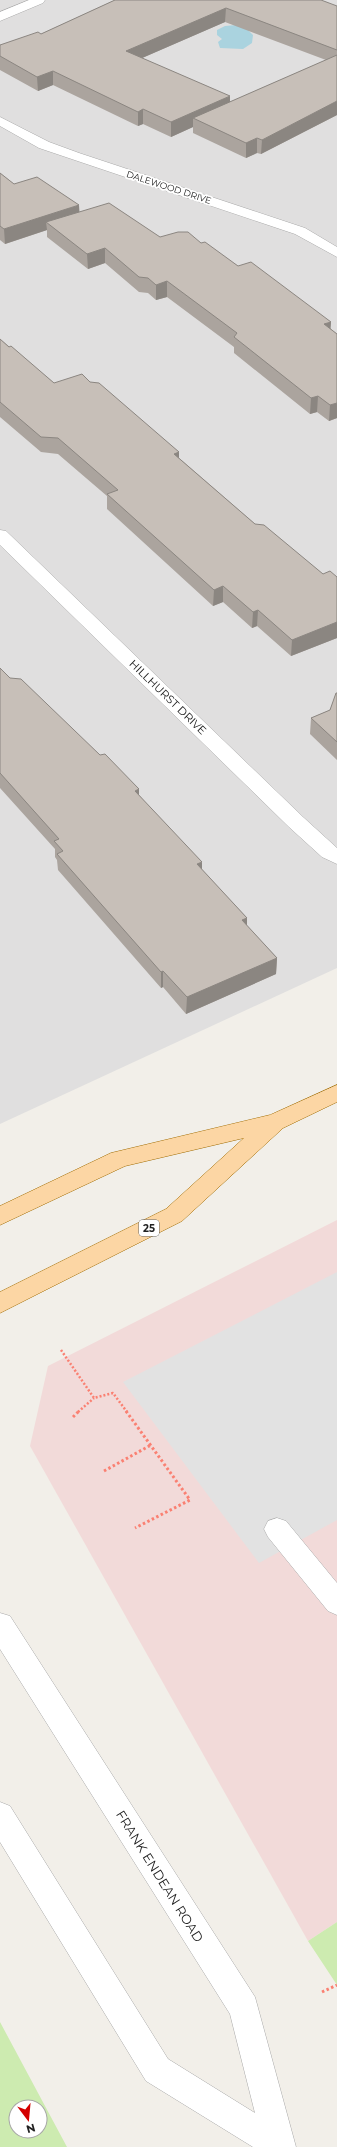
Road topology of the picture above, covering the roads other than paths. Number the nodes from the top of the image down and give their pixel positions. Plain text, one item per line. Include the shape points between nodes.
1 (39, 0) edge
2 (0, 17) edge
3 (0, 121) edge
4 (337, 253) edge
5 (0, 535) edge
6 (337, 857) edge
7 (337, 1093) edge
8 (275, 1122) junction
9 (0, 1216) edge
10 (0, 1303) edge
11 (277, 1529) dead end
12 (337, 1603) edge
13 (0, 1625) edge
14 (0, 1816) edge
15 (279, 2146) edge

1 - 2 street
3 - 4 street, DALEWOOD DRIVE via 44,145 300,231
5 - 6 street, HILLHURST DRIVE via 296,822
7 - 8 main road, 25
8 - 9 main road, 25 via 119,1159
8 - 10 main road, 25 via 174,1215
11 - 12 street
13 - 15 street, FRANK ENDEAN ROAD via 244,2008
14 - 15 street, FRANK ENDEAN ROAD via 157,2070

